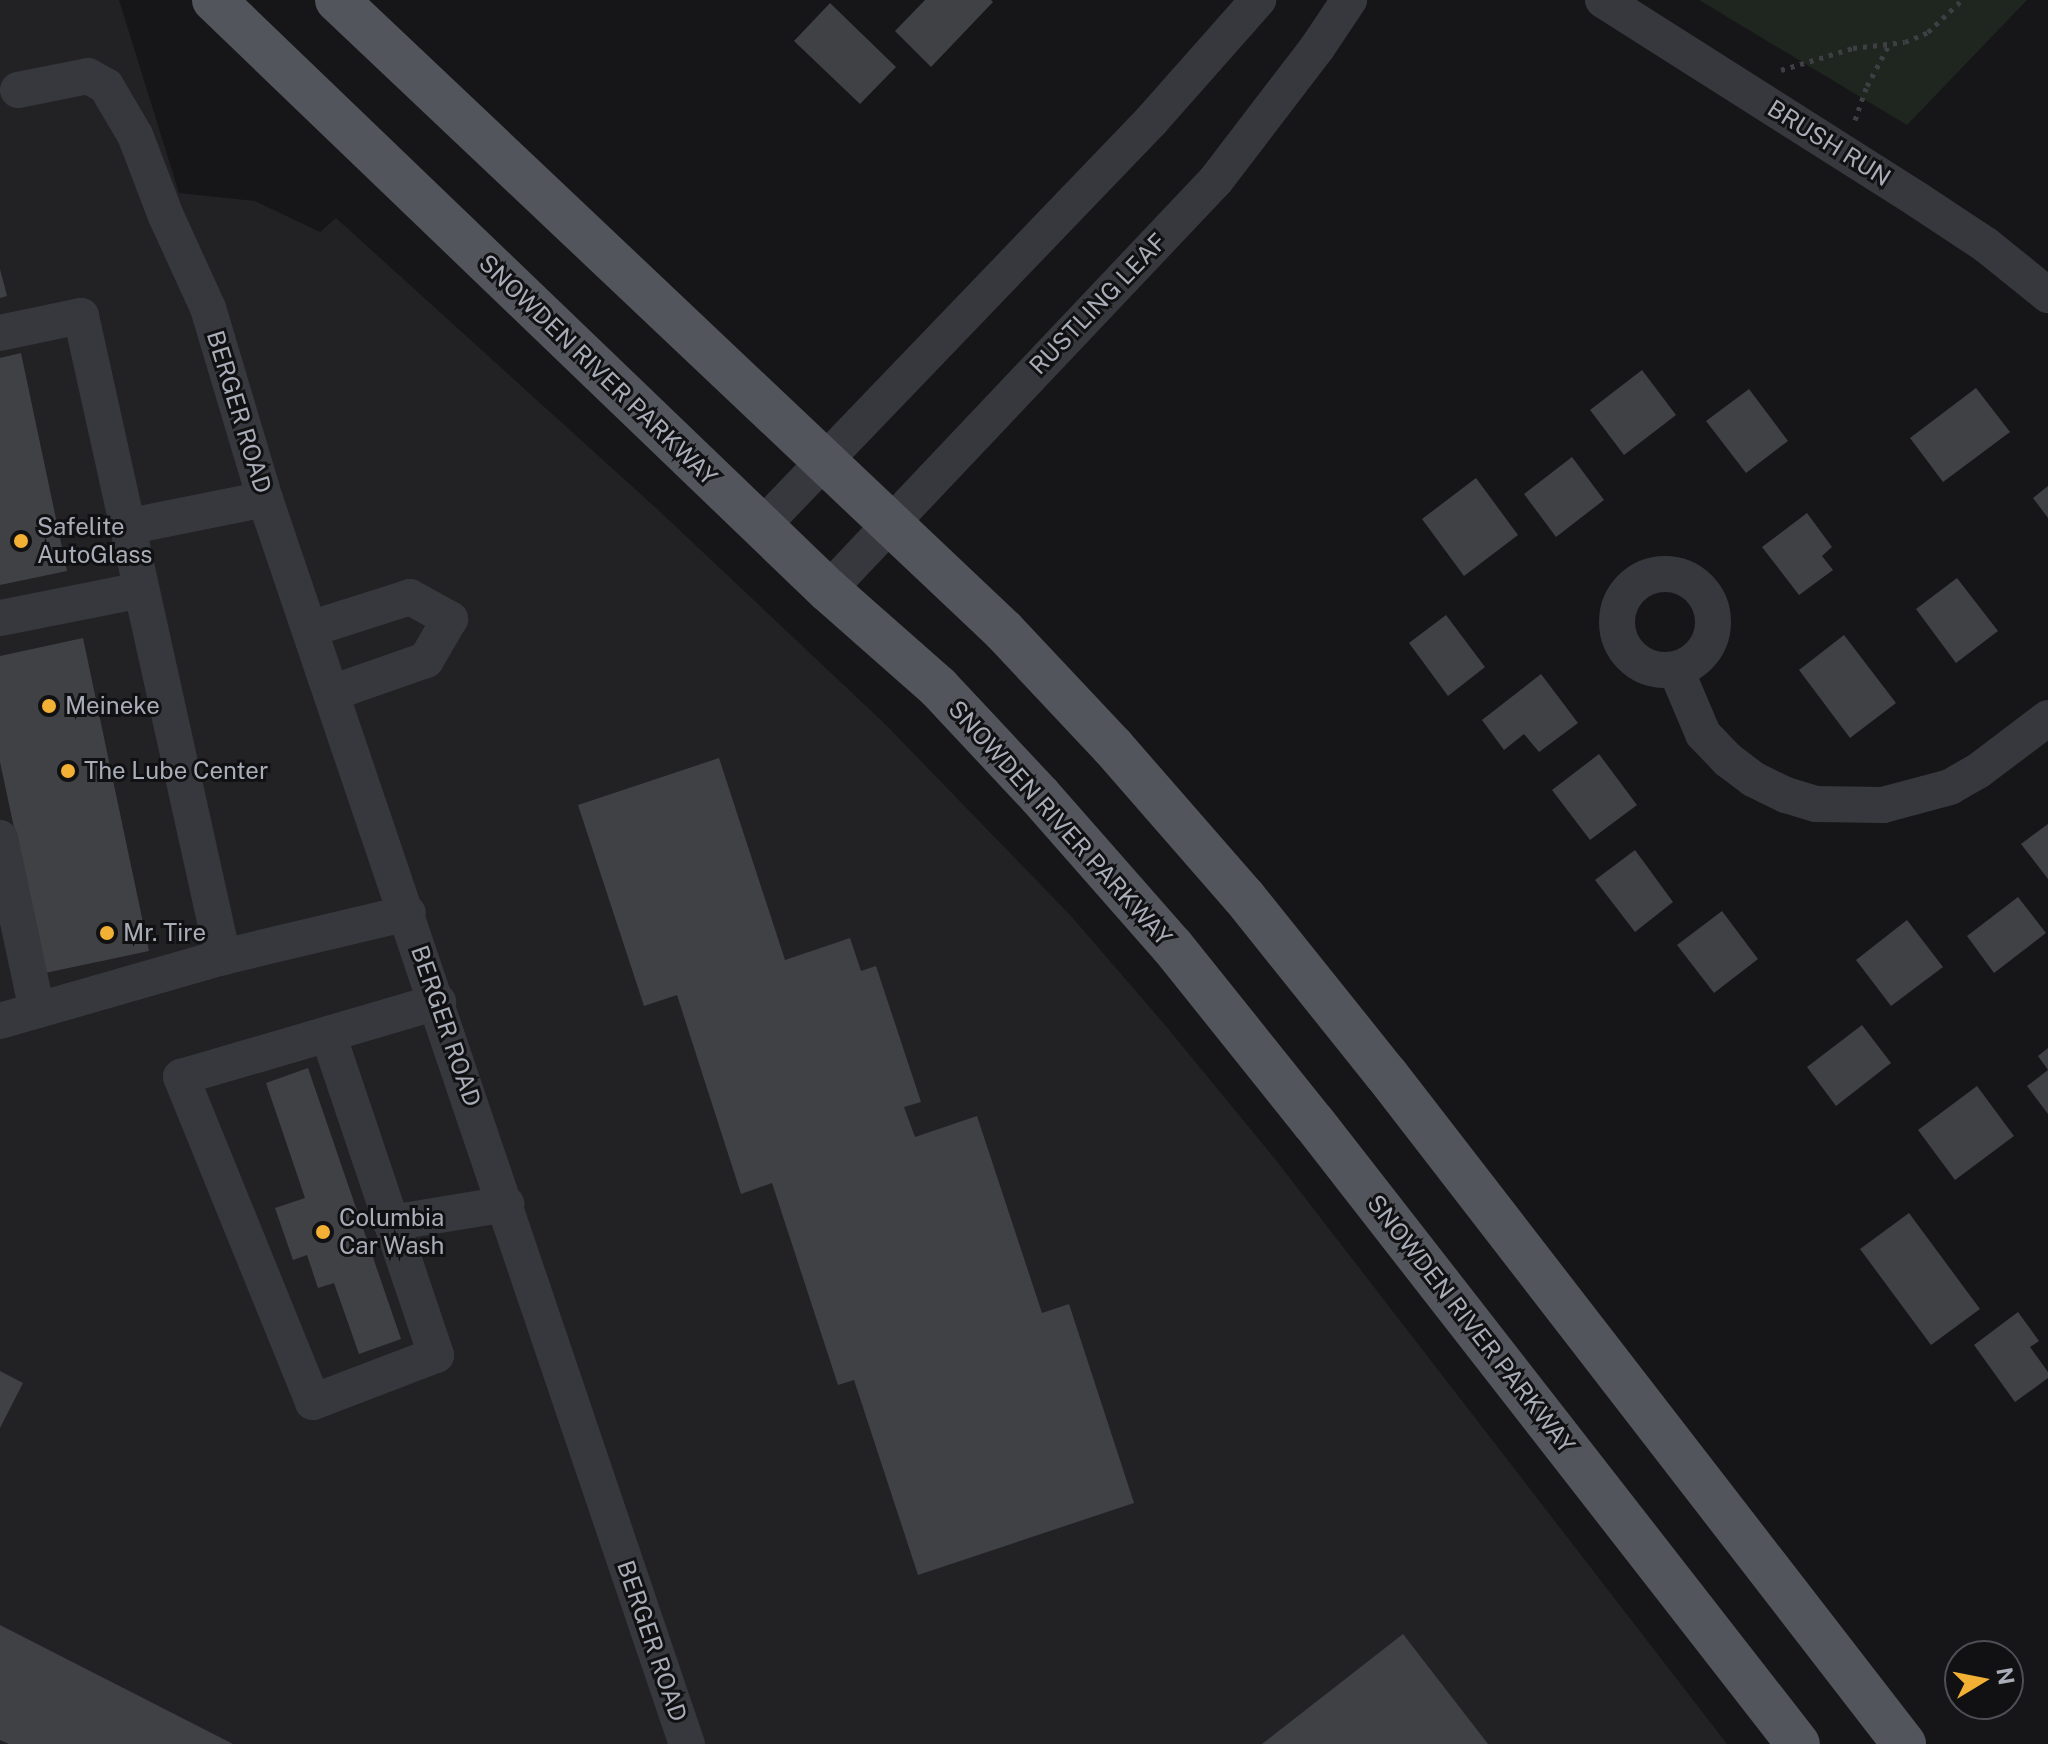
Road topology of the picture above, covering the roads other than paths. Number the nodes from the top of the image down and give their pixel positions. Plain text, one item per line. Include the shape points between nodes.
1 (214, 0) edge
2 (337, 0) edge
3 (1258, 0) edge
4 (1349, 0) edge
5 (1603, 0) edge
6 (18, 90) dead end
7 (2048, 295) edge
8 (0, 333) edge
9 (823, 463) junction
10 (265, 499) junction
11 (888, 525) junction
12 (126, 527) junction
13 (761, 527) junction
14 (141, 590) junction
15 (828, 590) junction
16 (0, 618) edge
17 (310, 629) junction
18 (1676, 670) dead end
19 (332, 693) junction
20 (2048, 718) edge
21 (0, 838) edge
22 (408, 913) junction
23 (223, 957) junction
24 (438, 1002) junction
25 (37, 1010) junction
26 (0, 1021) edge
27 (328, 1034) junction
28 (506, 1204) junction
29 (391, 1223) junction
30 (687, 1744) edge
31 (1798, 1744) edge
32 (1904, 1744) edge

1 - 13 main road, SNOWDEN RIVER PARKWAY
2 - 9 main road
3 - 9 street via 1151,121
4 - 11 street, RUSTLING LEAF via 1216,180
5 - 7 street, BRUSH RUN via 1845,151 1986,245
6 - 10 street, BERGER ROAD via 88,76 106,86 135,135 208,308
8 - 12 street via 81,316
9 - 11 main road
9 - 13 street
10 - 12 street
10 - 17 street, BERGER ROAD
11 - 15 street, RUSTLING LEAF
11 - 32 main road via 1004,631 1244,897
12 - 14 street
13 - 15 main road, SNOWDEN RIVER PARKWAY
14 - 16 street
14 - 23 street
15 - 31 main road, SNOWDEN RIVER PARKWAY via 938,687 1172,946
17 - 19 street, BERGER ROAD
17 - 19 street via 410,597 450,619 426,660
18 - 20 street via 1703,734 1728,760 1753,779 1816,804 1883,805 1950,787
19 - 22 street, BERGER ROAD
21 - 25 street
22 - 23 street
22 - 24 street, BERGER ROAD
23 - 25 street
24 - 27 street
24 - 28 street, BERGER ROAD
25 - 26 street
27 - 29 street
27 - 29 street via 181,1077 313,1402 436,1355
28 - 29 street
28 - 30 street, BERGER ROAD

